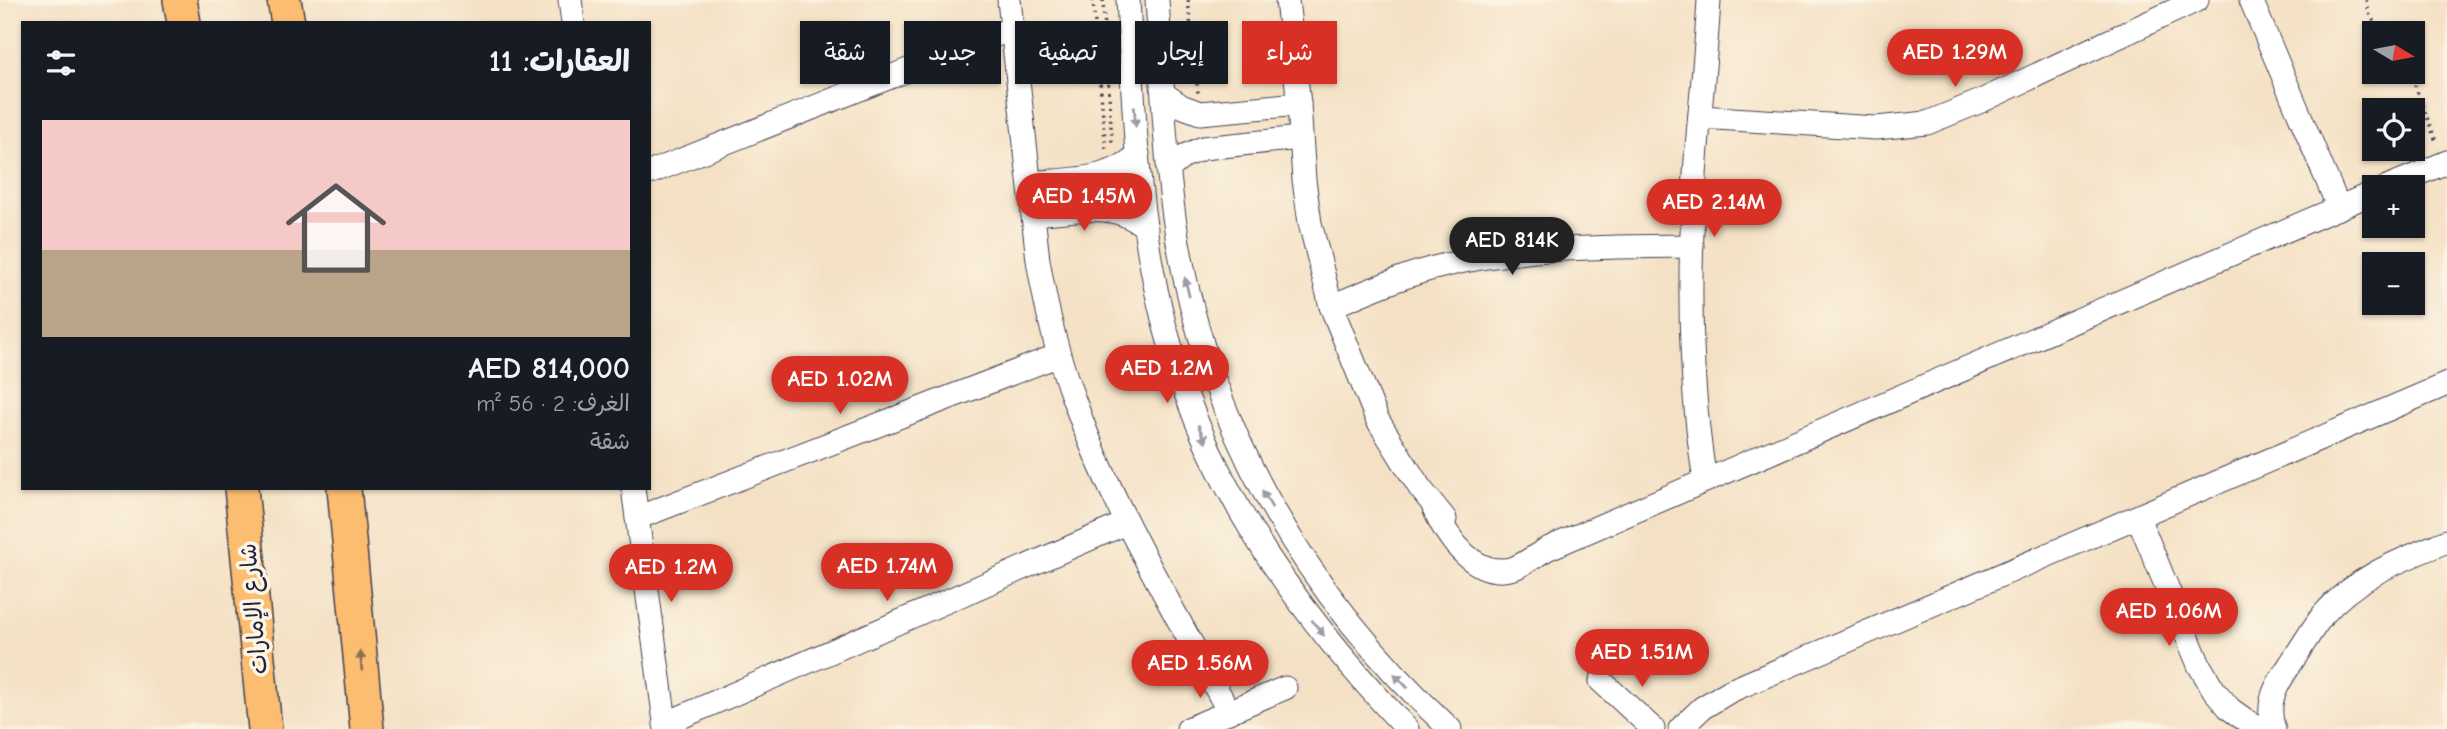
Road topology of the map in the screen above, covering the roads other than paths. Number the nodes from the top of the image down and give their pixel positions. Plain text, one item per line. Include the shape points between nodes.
1 (180, 0) edge
2 (284, 0) edge
3 (570, 0) edge
4 (1009, 0) edge
5 (1128, 0) edge
6 (1157, 0) edge
7 (1287, 0) edge
8 (1709, 0) edge
9 (2197, 0) edge
10 (2250, 0) edge
11 (184, 21) edge
12 (288, 21) edge
13 (573, 21) edge
14 (1011, 29) junction
15 (1164, 94) junction
16 (1299, 104) junction
17 (1251, 108) junction
18 (1700, 117) junction
19 (1300, 138) junction
20 (1254, 143) junction
21 (1138, 154) junction
22 (2446, 162) edge
23 (1168, 169) junction
24 (651, 172) edge
25 (2415, 175) edge
26 (1030, 183) junction
27 (2362, 198) edge
28 (2339, 208) junction
29 (1033, 214) junction
30 (1146, 228) junction
31 (1692, 246) junction
32 (1331, 306) junction
33 (1059, 355) junction
34 (2447, 384) edge
35 (1704, 481) junction
36 (242, 490) edge
37 (344, 490) edge
38 (633, 490) edge
39 (2138, 517) junction
40 (637, 518) junction
41 (1126, 523) junction
42 (2447, 541) edge
43 (1601, 681) dead end
44 (1285, 688) dead end
45 (1229, 712) junction
46 (2243, 725) edge
47 (665, 727) edge
48 (265, 729) edge
49 (367, 729) edge
50 (1188, 729) edge
51 (1407, 729) edge
52 (1450, 729) edge
53 (1653, 729) edge
54 (1680, 729) edge
55 (2274, 729) edge

1 - 11 highway
2 - 12 highway
3 - 13 street
4 - 14 street
5 -> 21 street
6 - 15 street
7 - 16 street
8 - 18 street
9 - 18 street via 1927,123 1876,128
10 - 28 street
14 - 24 street
14 - 26 street
15 - 17 street via 1200,113
15 - 23 street
16 - 17 street
16 - 19 street
17 - 20 street via 1261,125
18 - 31 street
19 - 20 street
19 - 32 street via 1310,223
20 - 23 street via 1203,148
21 - 26 street via 1108,174
21 - 30 street
22 - 25 street
52 -> 23 street via 1391,671 1338,608 1291,541 1251,470 1200,336 1182,261
26 - 29 street
27 - 28 street
28 - 35 street
29 - 30 street via 1110,209 1129,215
29 - 33 street via 1044,298
30 -> 51 street via 1167,335 1191,410 1224,482 1304,610
31 - 32 street via 1585,248 1471,260 1416,273
31 - 35 street via 1693,379
32 - 35 street via 1377,419 1397,454 1434,508 1480,553 1503,558 1547,549
33 - 40 street
33 - 41 street via 1086,433
34 - 39 street
36 - 48 highway, شارع الإمارات
49 -> 37 highway
38 - 40 street
39 - 46 street via 2199,665
39 - 54 street via 1730,691
40 - 47 street
41 - 45 street
41 - 47 street
42 - 55 street via 2380,569 2331,606 2272,694
43 - 53 street
44 - 45 street
45 - 50 street

